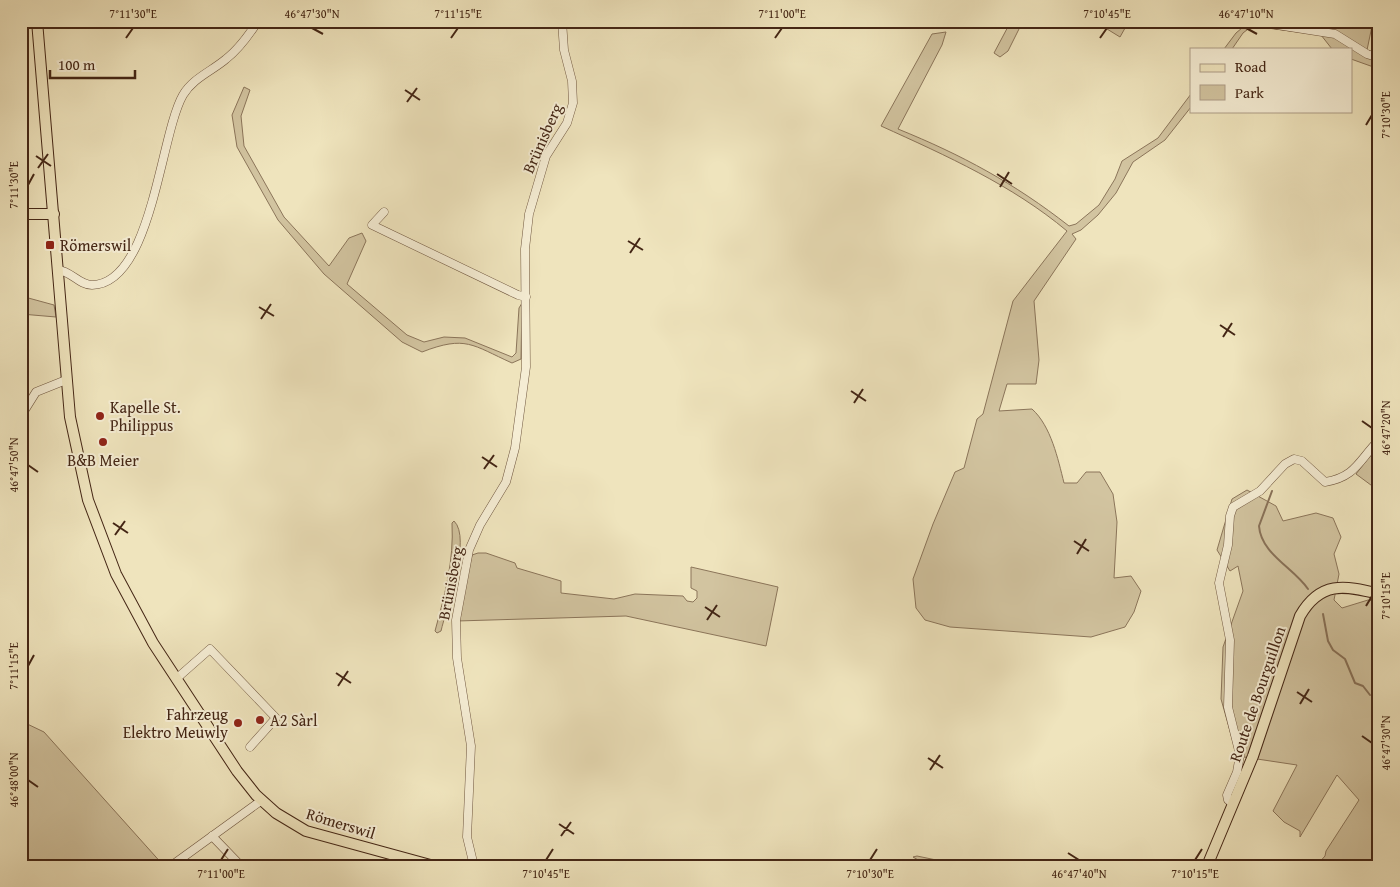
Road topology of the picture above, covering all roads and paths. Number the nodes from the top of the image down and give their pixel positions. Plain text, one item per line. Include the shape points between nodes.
1 (36, 21) edge
2 (258, 21) edge
3 (562, 21) edge
4 (1251, 21) edge
5 (1379, 58) edge
6 (384, 212) dead end
7 (21, 214) edge
8 (54, 214) junction
9 (58, 270) junction
10 (526, 297) junction
11 (66, 380) junction
12 (21, 416) edge
13 (1379, 440) edge
14 (1379, 594) edge
15 (176, 679) junction
16 (250, 747) dead end
17 (262, 800) junction
18 (1233, 804) junction
19 (212, 836) junction
20 (171, 866) edge
21 (241, 866) edge
22 (434, 866) edge
23 (474, 866) edge
24 (1207, 866) edge

1 - 8 main road, Römerswil
2 - 9 street via 232,54 196,80 184,94 143,230 127,262 105,283 87,284
3 - 10 street, Brünisberg via 573,103 567,123 546,156 528,214
4 - 5 street via 1335,34
6 - 10 street via 372,225
7 - 8 main road
8 - 9 main road, Römerswil
9 - 11 main road, Römerswil
10 - 23 street, Brünisberg via 525,384 513,460 502,492 468,550 456,620 457,658 467,714 471,765 467,837
11 - 12 street via 36,392
11 - 15 main road, Römerswil via 88,500 104,544 131,606
13 - 18 street via 1352,473 1340,480 1325,482 1302,461 1294,459 1285,464 1260,491 1233,507 1219,583 1230,640 1228,707 1240,755 1227,795
14 - 18 main road, Route de Bourguillon via 1338,587 1315,595 1306,604
15 - 16 street via 210,649 276,718
15 - 17 main road, Römerswil via 237,771
17 - 19 street
17 - 22 main road, Römerswil via 306,831
18 - 24 main road, Route de Bourguillon
19 - 20 street
19 - 21 street

